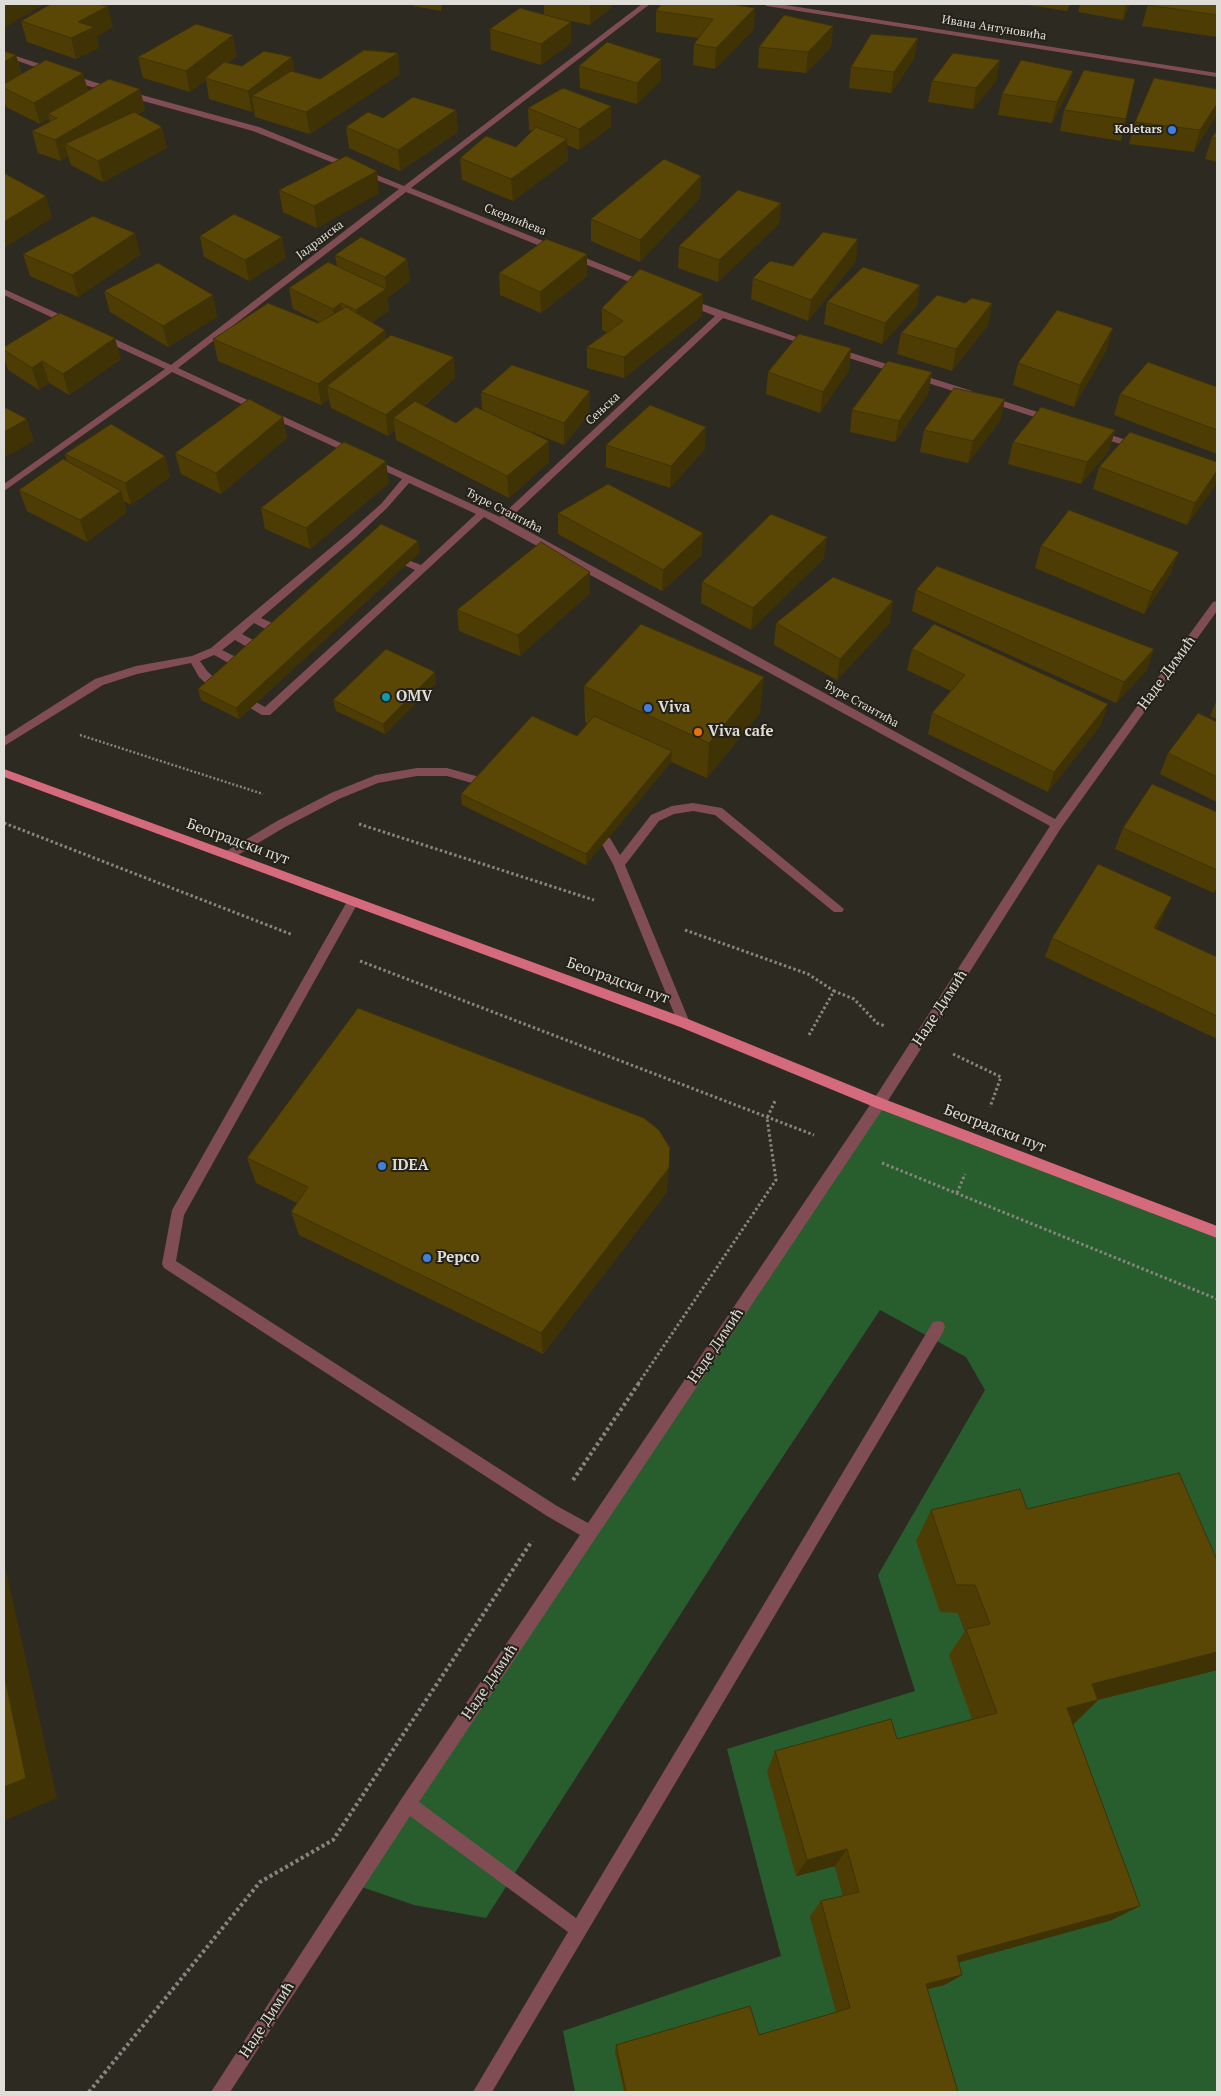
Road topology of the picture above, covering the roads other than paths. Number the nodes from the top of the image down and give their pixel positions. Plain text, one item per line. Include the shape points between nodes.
1 (646, 4) edge
2 (767, 4) edge
3 (4, 54) edge
4 (1217, 75) edge
5 (406, 190) junction
6 (656, 289) edge
7 (4, 292) edge
8 (675, 297) edge
9 (721, 315) junction
10 (172, 368) junction
11 (1055, 420) edge
12 (1093, 432) edge
13 (1141, 447) edge
14 (408, 478) junction
15 (4, 488) edge
16 (483, 513) junction
17 (501, 521) junction
18 (352, 536) junction
19 (365, 543) edge
20 (408, 563) edge
21 (422, 569) junction
22 (389, 580) edge
23 (403, 587) junction
24 (368, 600) edge
25 (1217, 604) edge
26 (382, 606) junction
27 (254, 619) junction
28 (347, 620) edge
29 (360, 626) junction
30 (277, 630) edge
31 (234, 635) junction
32 (258, 648) edge
33 (315, 648) edge
34 (215, 651) junction
35 (329, 655) junction
36 (194, 659) junction
37 (240, 664) edge
38 (296, 666) edge
39 (309, 672) junction
40 (277, 683) edge
41 (216, 686) edge
42 (291, 690) junction
43 (254, 705) edge
44 (4, 742) edge
45 (4, 773) edge
46 (483, 782) edge
47 (1058, 825) junction
48 (606, 841) edge
49 (229, 856) junction
50 (619, 864) junction
51 (353, 901) junction
52 (838, 909) dead end
53 (684, 1023) junction
54 (879, 1103) junction
55 (1217, 1232) edge
56 (938, 1327) dead end
57 (591, 1533) junction
58 (408, 1804) junction
59 (579, 1930) junction
60 (220, 2092) edge
61 (482, 2092) edge

1 - 5 street, Јадранска
2 - 4 street, Ивана Антуновића
3 - 5 street, Скерлићева via 91,84 256,129
5 - 6 street, Скерлићева
5 - 10 street, Јадранска
7 - 10 street, Ђуре Стантића
8 - 9 street
9 - 11 street
9 - 17 street, Сењска
10 - 14 street, Ђуре Стантића
10 - 15 street, Јадранска
12 - 13 street
14 - 16 street, Ђуре Стантића
14 - 18 street
16 - 17 street, Ђуре Стантића
16 - 21 street
17 - 47 street, Ђуре Стантића
18 - 19 street
18 - 27 street via 313,574
20 - 21 street
21 - 23 street
22 - 23 street
23 - 26 street
24 - 26 street
25 - 47 street, Наде Димић
26 - 29 street
27 - 30 street
27 - 31 street
28 - 29 street
29 - 35 street
31 - 32 street
31 - 34 street
33 - 35 street
34 - 36 street
34 - 37 street
35 - 39 street
36 - 41 street
36 - 44 street via 136,670 100,682
38 - 39 street
39 - 42 street
40 - 42 street
42 - 43 street via 266,712
45 - 49 main road, Београдски пут
46 - 49 street via 447,772 417,772 376,779 281,824
47 - 54 street, Наде Димић
48 - 50 street
49 - 51 main road, Београдски пут
50 - 52 street via 655,818 672,810 693,807 718,812
50 - 53 street
51 - 53 main road, Београдски пут
51 - 57 street via 177,1214 169,1264
53 - 54 main road, Београдски пут
54 - 55 main road, Београдски пут
54 - 57 street, Наде Димић
56 - 59 street
57 - 58 street, Наде Димић
58 - 59 street
58 - 60 street, Наде Димић
59 - 61 street

